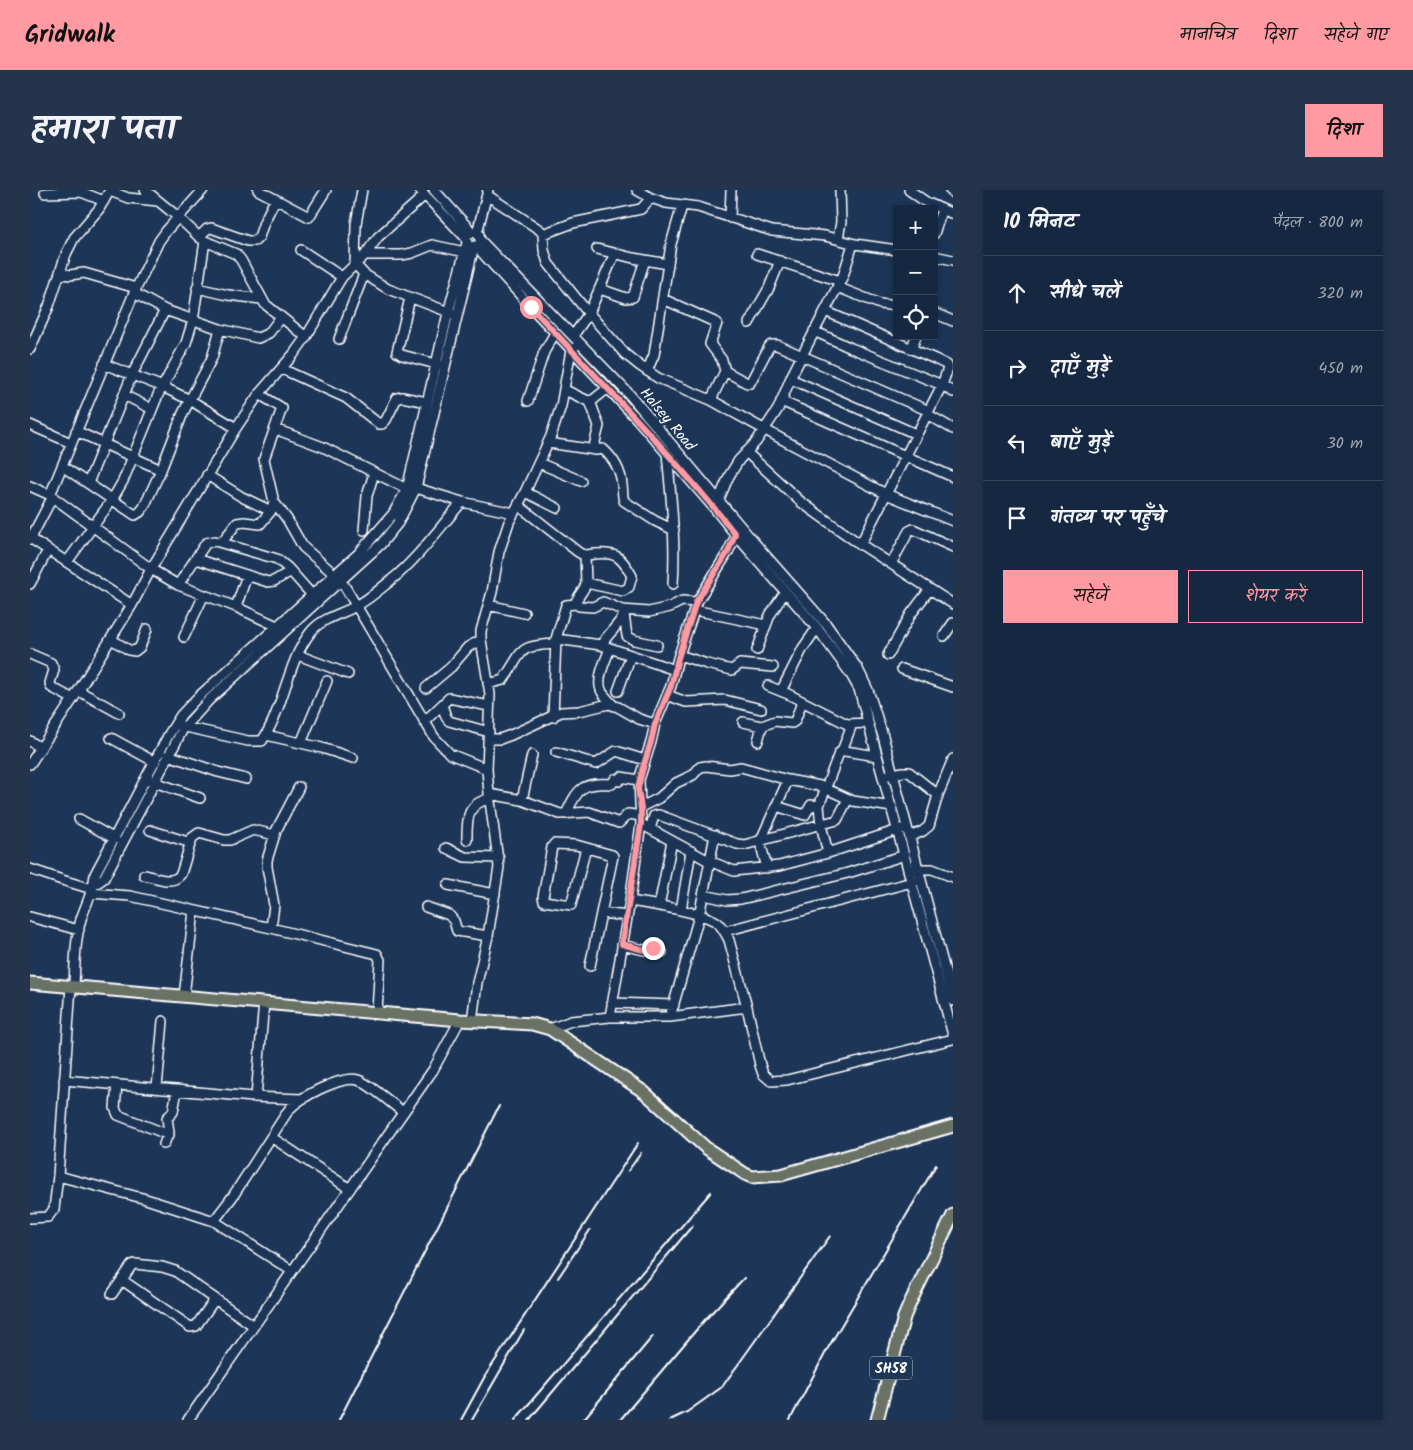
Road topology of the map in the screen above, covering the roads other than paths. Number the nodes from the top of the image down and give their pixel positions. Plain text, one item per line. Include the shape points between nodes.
1 (145, 190) edge
2 (201, 190) edge
3 (258, 190) edge
4 (326, 190) edge
5 (362, 190) edge
6 (731, 190) edge
7 (840, 190) edge
8 (909, 190) edge
9 (950, 190) edge
10 (110, 191) edge
11 (437, 191) edge
12 (46, 193) dead end
13 (423, 193) edge
14 (488, 193) edge
15 (645, 193) edge
16 (953, 193) edge
17 (275, 200) junction
18 (104, 201) junction
19 (159, 202) junction
20 (682, 206) junction
21 (942, 209) junction
22 (953, 214) edge
23 (178, 217) junction
24 (730, 218) junction
25 (938, 222) edge
26 (543, 234) junction
27 (202, 239) junction
28 (838, 240) junction
29 (472, 241) junction
30 (853, 244) junction
31 (597, 249) dead end
32 (893, 249) edge
33 (302, 250) dead end
34 (615, 253) junction
35 (757, 254) dead end
36 (365, 255) junction
37 (938, 257) edge
38 (645, 260) junction
39 (953, 260) edge
40 (780, 261) junction
41 (355, 264) junction
42 (668, 264) junction
43 (60, 273) junction
44 (364, 274) junction
45 (342, 277) junction
46 (839, 284) junction
47 (197, 288) junction
48 (600, 289) junction
49 (135, 291) junction
50 (410, 298) junction
51 (261, 299) junction
52 (663, 299) junction
53 (539, 300) junction
54 (893, 306) edge
55 (531, 307) junction
56 (165, 310) junction
57 (825, 311) junction
58 (589, 313) junction
59 (452, 314) junction
60 (938, 315) edge
61 (280, 318) junction
62 (193, 320) junction
63 (953, 321) edge
64 (749, 323) dead end
65 (220, 329) junction
66 (814, 331) junction
67 (555, 333) junction
68 (573, 336) junction
69 (306, 337) junction
70 (339, 339) dead end
71 (915, 340) edge
72 (580, 343) junction
73 (912, 348) junction
74 (30, 350) edge
75 (571, 350) junction
76 (801, 357) junction
77 (104, 364) junction
78 (440, 365) junction
79 (950, 366) edge
80 (282, 369) junction
81 (647, 371) junction
82 (725, 371) junction
83 (132, 375) junction
84 (791, 379) junction
85 (621, 385) junction
86 (942, 385) junction
87 (163, 387) junction
88 (565, 390) junction
89 (610, 390) junction
90 (953, 392) edge
91 (259, 394) junction
92 (124, 395) junction
93 (431, 397) junction
94 (190, 400) junction
95 (711, 400) junction
96 (528, 401) dead end
97 (590, 401) junction
98 (781, 401) junction
99 (152, 409) junction
100 (928, 413) junction
101 (30, 425) edge
102 (236, 428) junction
103 (275, 428) junction
104 (953, 429) edge
105 (764, 430) junction
106 (76, 431) junction
107 (916, 434) junction
108 (71, 443) junction
109 (104, 443) junction
110 (548, 443) junction
111 (593, 450) junction
112 (746, 452) junction
113 (667, 453) junction
114 (906, 456) junction
115 (133, 457) junction
116 (539, 462) junction
117 (62, 466) junction
118 (161, 470) junction
119 (374, 474) junction
120 (207, 475) junction
121 (953, 477) edge
122 (581, 480) dead end
123 (88, 483) junction
124 (30, 486) edge
125 (412, 488) junction
126 (525, 492) junction
127 (886, 494) junction
128 (51, 496) junction
129 (112, 500) junction
130 (719, 500) junction
131 (462, 502) junction
132 (273, 507) junction
133 (557, 508) dead end
134 (516, 509) junction
135 (716, 509) junction
136 (953, 521) edge
137 (93, 526) junction
138 (364, 530) dead end
139 (674, 530) junction
140 (738, 531) junction
141 (30, 538) edge
142 (222, 542) junction
143 (860, 545) junction
144 (953, 547) edge
145 (48, 550) junction
146 (585, 555) junction
147 (196, 559) junction
148 (67, 562) junction
149 (891, 564) junction
150 (151, 569) junction
151 (291, 571) junction
152 (774, 571) junction
153 (247, 575) junction
154 (338, 577) junction
155 (31, 581) edge
156 (586, 583) junction
157 (673, 584) dead end
158 (178, 585) junction
159 (930, 589) junction
160 (785, 592) junction
161 (204, 595) junction
162 (312, 595) junction
163 (576, 604) junction
164 (953, 604) edge
165 (132, 605) junction
166 (488, 605) junction
167 (357, 606) junction
168 (695, 606) junction
169 (236, 607) junction
170 (524, 613) dead end
171 (625, 613) junction
172 (288, 622) junction
173 (818, 622) junction
174 (953, 623) edge
175 (766, 625) junction
176 (276, 626) junction
177 (147, 630) dead end
178 (268, 634) junction
179 (944, 636) dead end
180 (184, 637) dead end
181 (111, 639) junction
182 (480, 640) junction
183 (274, 641) junction
184 (556, 642) junction
185 (601, 645) junction
186 (657, 645) dead end
187 (610, 648) junction
188 (757, 650) dead end
189 (30, 654) edge
190 (679, 654) junction
191 (298, 655) junction
192 (631, 655) junction
193 (888, 656) dead end
194 (773, 667) dead end
195 (902, 668) dead end
196 (675, 670) junction
197 (854, 671) junction
198 (348, 674) dead end
199 (327, 680) dead end
200 (488, 684) junction
201 (768, 686) dead end
202 (953, 687) edge
203 (426, 688) dead end
204 (79, 691) junction
205 (781, 691) junction
206 (618, 692) dead end
207 (667, 695) junction
208 (73, 700) junction
209 (802, 702) junction
210 (442, 705) junction
211 (613, 705) junction
212 (489, 706) junction
213 (761, 709) dead end
214 (119, 713) dead end
215 (553, 717) junction
216 (424, 722) junction
217 (743, 722) dead end
218 (868, 723) junction
219 (655, 724) junction
220 (852, 724) junction
221 (180, 726) junction
222 (762, 726) junction
223 (266, 735) junction
224 (489, 735) junction
225 (883, 736) junction
226 (111, 738) dead end
227 (872, 739) junction
228 (30, 741) edge
229 (758, 742) dead end
230 (301, 743) junction
231 (41, 748) junction
232 (167, 751) junction
233 (842, 751) junction
234 (556, 752) dead end
235 (532, 756) dead end
236 (877, 756) junction
237 (353, 758) dead end
238 (953, 759) edge
239 (645, 760) junction
240 (154, 762) junction
241 (30, 764) edge
242 (486, 769) junction
243 (893, 774) junction
244 (883, 776) junction
245 (246, 779) dead end
246 (150, 780) junction
247 (639, 780) junction
248 (788, 780) junction
249 (299, 787) dead end
250 (827, 789) junction
251 (938, 795) junction
252 (489, 797) junction
253 (200, 798) dead end
254 (848, 799) junction
255 (522, 800) junction
256 (776, 806) junction
257 (819, 806) junction
258 (892, 807) junction
259 (566, 814) junction
260 (641, 816) junction
261 (79, 819) dead end
262 (821, 825) junction
263 (650, 829) junction
264 (150, 830) dead end
265 (897, 831) junction
266 (909, 832) junction
267 (275, 835) junction
268 (715, 835) junction
269 (115, 839) junction
270 (467, 840) dead end
271 (672, 841) junction
272 (760, 842) junction
273 (191, 843) junction
274 (446, 848) dead end
275 (586, 848) junction
276 (691, 851) junction
277 (828, 853) junction
278 (905, 856) junction
279 (499, 858) junction
280 (710, 861) junction
281 (767, 868) junction
282 (30, 869) edge
283 (913, 869) junction
284 (144, 875) dead end
285 (953, 877) edge
286 (916, 881) junction
287 (448, 885) dead end
288 (92, 889) junction
289 (495, 894) junction
290 (704, 895) junction
291 (630, 900) junction
292 (659, 906) junction
293 (426, 907) dead end
294 (194, 910) junction
295 (681, 910) junction
296 (600, 913) junction
297 (627, 916) junction
298 (699, 916) junction
299 (30, 917) edge
300 (271, 928) junction
301 (79, 930) junction
302 (725, 931) junction
303 (488, 936) junction
304 (622, 944) junction
305 (662, 952) dead end
306 (939, 965) junction
307 (590, 966) dead end
308 (30, 983) edge
309 (72, 986) junction
310 (184, 996) junction
311 (953, 1001) edge
312 (264, 1002) junction
313 (612, 1003) junction
314 (674, 1005) junction
315 (747, 1007) junction
316 (377, 1012) junction
317 (950, 1014) edge
318 (610, 1017) junction
319 (670, 1017) junction
320 (460, 1020) junction
321 (472, 1020) junction
322 (163, 1021) dead end
323 (550, 1029) junction
324 (953, 1037) edge
325 (64, 1080) junction
326 (117, 1085) junction
327 (157, 1088) junction
328 (177, 1090) junction
329 (256, 1097) junction
330 (302, 1099) junction
331 (403, 1112) junction
332 (953, 1126) edge
333 (169, 1135) junction
334 (271, 1137) junction
335 (164, 1144) dead end
336 (58, 1176) junction
337 (350, 1189) junction
338 (953, 1215) edge
339 (30, 1218) edge
340 (214, 1221) junction
341 (950, 1226) edge
342 (292, 1271) junction
343 (122, 1280) junction
344 (112, 1294) dead end
345 (215, 1299) junction
346 (254, 1326) junction
347 (188, 1420) edge
348 (877, 1420) edge

1 - 19 street
2 - 23 street
3 - 17 street
4 - 17 street via 309,217
5 - 41 street via 356,224
6 - 24 street
7 - 28 street
8 - 21 street
9 - 16 street
10 - 18 street
10 - 19 street via 128,198
11 - 29 street
12 - 18 street via 81,192
13 - 29 street
13 - 36 street via 378,237
14 - 26 street
14 - 29 street
15 - 20 street
15 - 26 street via 641,209 573,223
17 - 27 street via 255,241 211,228
18 - 43 street via 74,238
19 - 23 street
20 - 24 street via 698,207
20 - 42 street
21 - 22 street
21 - 25 street
23 - 27 street
23 - 49 street via 160,240
24 - 28 street via 772,231
26 - 58 street via 548,263
27 - 47 street
27 - 51 street via 236,254 242,260
28 - 30 street
29 - 36 street via 432,245 402,255
29 - 53 street, Halsey Road
29 - 55 street
29 - 59 street
30 - 32 street
30 - 46 street
31 - 34 street
33 - 45 street
34 - 38 street
34 - 48 street
35 - 40 street
36 - 41 street
37 - 39 street
38 - 42 street
38 - 48 street via 633,297 626,298
40 - 46 street
40 - 64 street
41 - 44 street
41 - 45 street
42 - 52 street
43 - 49 street via 70,276 84,274
43 - 74 street
44 - 50 street
44 - 70 street
45 - 69 street
46 - 54 street via 880,304
46 - 57 street
47 - 51 street
47 - 62 street
48 - 58 street
49 - 56 street
49 - 77 street
50 - 59 street
50 - 78 street via 397,352
51 - 61 street
52 - 81 street via 654,355
52 - 82 street via 717,323 710,344 722,360
53 - 55 street
53 - 68 street, Halsey Road
55 - 67 street
56 - 62 street
56 - 83 street
57 - 66 street
57 - 73 street
58 - 68 street
58 - 81 street via 625,354
59 - 78 street
60 - 63 street
61 - 65 street via 269,332 258,338
61 - 69 street
62 - 65 street
62 - 87 street via 186,343
65 - 94 street via 212,358
66 - 76 street
66 - 86 street
67 - 75 street
67 - 96 street via 544,352
68 - 72 street, Halsey Road
69 - 80 street
71 - 73 street
72 - 75 street
72 - 85 street, Halsey Road
73 - 79 street
75 - 88 street
75 - 89 street
76 - 82 street via 771,345 750,382
76 - 84 street
76 - 100 street
77 - 83 street
77 - 106 street
78 - 93 street
79 - 86 street
80 - 91 street
80 - 93 street via 352,401 379,424 386,420 397,398
81 - 95 street
82 - 95 street
83 - 87 street
83 - 92 street
84 - 98 street
84 - 107 street
85 - 89 street
85 - 130 street, Halsey Road
86 - 90 street
86 - 100 street
87 - 94 street
87 - 99 street
88 - 97 street
88 - 110 street
89 - 97 street
89 - 113 street
91 - 102 street
91 - 103 street via 282,408
92 - 99 street
92 - 109 street
93 - 125 street
93 - 125 street
94 - 102 street
94 - 118 street
95 - 105 street
97 - 111 street via 599,426
98 - 105 street
98 - 114 street
99 - 115 street
100 - 104 street
100 - 107 street
101 - 108 street
102 - 120 street
103 - 119 street via 323,447
103 - 132 street via 264,459
105 - 112 street
105 - 127 street
106 - 108 street
106 - 109 street
107 - 114 street
108 - 117 street
109 - 115 street
109 - 123 street
110 - 111 street
110 - 116 street
111 - 139 street via 603,449 616,464 624,501
112 - 130 street via 729,476
112 - 143 street via 797,499
113 - 135 street
113 - 139 street
114 - 121 street
114 - 127 street
115 - 118 street
115 - 129 street
116 - 122 street
116 - 126 street
117 - 123 street
117 - 128 street
118 - 129 street via 144,507 137,514
119 - 125 street
119 - 138 street via 367,496
120 - 132 street via 231,491
120 - 150 street
123 - 129 street
124 - 128 street
125 - 131 street
125 - 154 street
126 - 133 street
126 - 134 street
127 - 136 street
127 - 143 street
128 - 137 street
128 - 141 street
129 - 137 street
130 - 135 street
130 - 140 street, Halsey Road
131 - 134 street
131 - 167 street via 401,572
132 - 142 street via 260,524 237,523
132 - 154 street via 287,519 303,547
134 - 146 street
134 - 166 street via 499,552
135 - 140 street
137 - 148 street
137 - 150 street
139 - 157 street
140 - 152 street
140 - 168 street
141 - 145 street
142 - 147 street via 208,542
142 - 151 street via 273,557
143 - 149 street
144 - 149 street via 913,529
145 - 148 street
145 - 155 street
146 - 156 street
146 - 156 street via 613,554 626,564 633,578 629,587 623,590
147 - 153 street
147 - 158 street
148 - 165 street
149 - 159 street
150 - 158 street
150 - 165 street
151 - 153 street via 271,582
151 - 162 street
152 - 160 street
152 - 173 street
153 - 169 street
154 - 162 street
154 - 167 street
154 - 172 street
156 - 163 street
158 - 161 street
159 - 164 street
159 - 193 street via 911,614
160 - 173 street
160 - 175 street
161 - 169 street
161 - 180 street
162 - 172 street
163 - 171 street via 593,607 603,602
163 - 184 street via 566,605
165 - 181 street
166 - 170 street
166 - 182 street
167 - 191 street via 317,625
167 - 216 street
168 - 171 street via 682,601 654,612
168 - 175 street
168 - 190 street
169 - 176 street
171 - 185 street
171 - 186 street via 627,636
172 - 176 street
172 - 183 street
173 - 197 street
173 - 205 street
174 - 179 street
175 - 188 street
176 - 178 street
177 - 181 street via 135,651
178 - 183 street
178 - 221 street via 197,698 181,715
181 - 204 street
182 - 200 street
182 - 203 street via 468,647
183 - 221 street
184 - 185 street
184 - 200 street via 526,648 503,680
184 - 215 street
185 - 187 street
187 - 192 street
187 - 211 street via 600,687
189 - 208 street via 51,663 54,670 51,687
190 - 194 street via 728,669 740,664
190 - 196 street
191 - 198 street
191 - 223 street
192 - 196 street
192 - 206 street
195 - 202 street
196 - 207 street
197 - 218 street
197 - 225 street via 868,690
199 - 230 street
200 - 212 street
201 - 205 street
204 - 208 street
204 - 214 street
205 - 209 street
207 - 213 street via 686,702 725,700
207 - 219 street
208 - 231 street
209 - 220 street
209 - 222 street via 792,723 775,721
210 - 212 street via 452,698
210 - 216 street
210 - 224 street via 449,721
211 - 215 street via 561,712
211 - 219 street
212 - 224 street
215 - 224 street via 511,736 500,739
216 - 242 street via 450,754
217 - 222 street
218 - 220 street
218 - 227 street
219 - 239 street
220 - 233 street
221 - 223 street via 256,742 262,741
221 - 232 street
222 - 229 street
223 - 230 street
224 - 242 street
225 - 227 street
225 - 243 street
226 - 240 street
227 - 236 street
228 - 231 street
230 - 237 street
231 - 241 street
232 - 240 street
232 - 245 street via 218,772
232 - 246 street
233 - 236 street
233 - 250 street
234 - 239 street via 596,764 616,751
235 - 255 street
236 - 244 street
238 - 251 street
239 - 247 street
240 - 246 street
242 - 252 street
243 - 244 street
243 - 251 street via 909,772
243 - 266 street
244 - 258 street
246 - 253 street
246 - 269 street
246 - 288 street via 104,878
247 - 259 street via 622,777 612,784 589,784 579,791
247 - 260 street
248 - 250 street
248 - 256 street
248 - 260 street via 741,767 702,766 693,775 676,783
249 - 267 street
250 - 254 street
250 - 257 street
251 - 266 street via 929,826 923,831
252 - 255 street
252 - 270 street via 476,803 470,811
252 - 279 street
254 - 258 street
254 - 262 street via 838,819
255 - 259 street
256 - 257 street via 805,815 809,806
256 - 272 street
257 - 262 street
258 - 265 street
259 - 260 street via 589,812 619,824 628,814
260 - 263 street
260 - 291 street
261 - 269 street
262 - 272 street
262 - 277 street
263 - 268 street via 657,815
263 - 271 street
264 - 273 street
265 - 266 street
265 - 277 street
265 - 278 street
266 - 283 street
267 - 273 street via 253,830 224,840 199,832
267 - 300 street via 267,860 274,905
268 - 272 street via 741,845
268 - 280 street
269 - 288 street via 95,874
271 - 276 street
271 - 292 street
272 - 281 street
273 - 284 street via 178,878 171,881
274 - 279 street via 465,857
275 - 275 street via 571,905 544,901 553,845 570,844
275 - 296 street via 613,856
276 - 280 street
276 - 295 street
277 - 281 street
278 - 283 street
278 - 290 street via 741,899
279 - 289 street
280 - 281 street via 734,871
280 - 290 street
282 - 288 street
283 - 285 street via 932,869
283 - 286 street
286 - 302 street
286 - 306 street
287 - 289 street
288 - 294 street
288 - 301 street
289 - 303 street
290 - 298 street
291 - 292 street
291 - 297 street
292 - 295 street
293 - 303 street via 449,915 457,931
294 - 300 street
294 - 310 street
295 - 298 street
296 - 297 street
296 - 307 street
297 - 304 street
298 - 302 street via 717,922
298 - 314 street
299 - 301 street
300 - 316 street via 377,954 380,960
301 - 309 street
302 - 315 street
303 - 321 street
304 - 305 street
304 - 313 street
306 - 311 street
306 - 317 street
308 - 309 main road
309 - 310 main road
309 - 325 street
310 - 312 main road
312 - 316 main road
312 - 329 street
313 - 314 street
313 - 318 street
314 - 319 street
315 - 319 street
315 - 324 street via 760,1065 763,1074 771,1081 787,1080
316 - 320 main road
317 - 324 street
318 - 319 street
318 - 323 street via 571,1022
320 - 321 main road
320 - 331 street via 433,1070
321 - 323 main road via 532,1024
322 - 327 street
323 - 332 main road via 644,1092 706,1148 752,1177 781,1175
325 - 326 street
325 - 336 street
326 - 327 street
326 - 333 street via 115,1108 118,1115
327 - 328 street
328 - 329 street
328 - 333 street via 173,1112 167,1120
329 - 330 street
330 - 331 street via 351,1079 366,1084
330 - 334 street via 292,1105
331 - 337 street
333 - 335 street
334 - 337 street
334 - 340 street
336 - 339 street via 52,1214
336 - 340 street
337 - 342 street
338 - 341 main road, SH58
340 - 342 street
341 - 348 main road, SH58 via 904,1317
342 - 346 street
343 - 344 street
343 - 345 street via 135,1264 170,1268
343 - 345 street via 190,1327 196,1326
345 - 346 street
346 - 347 street

